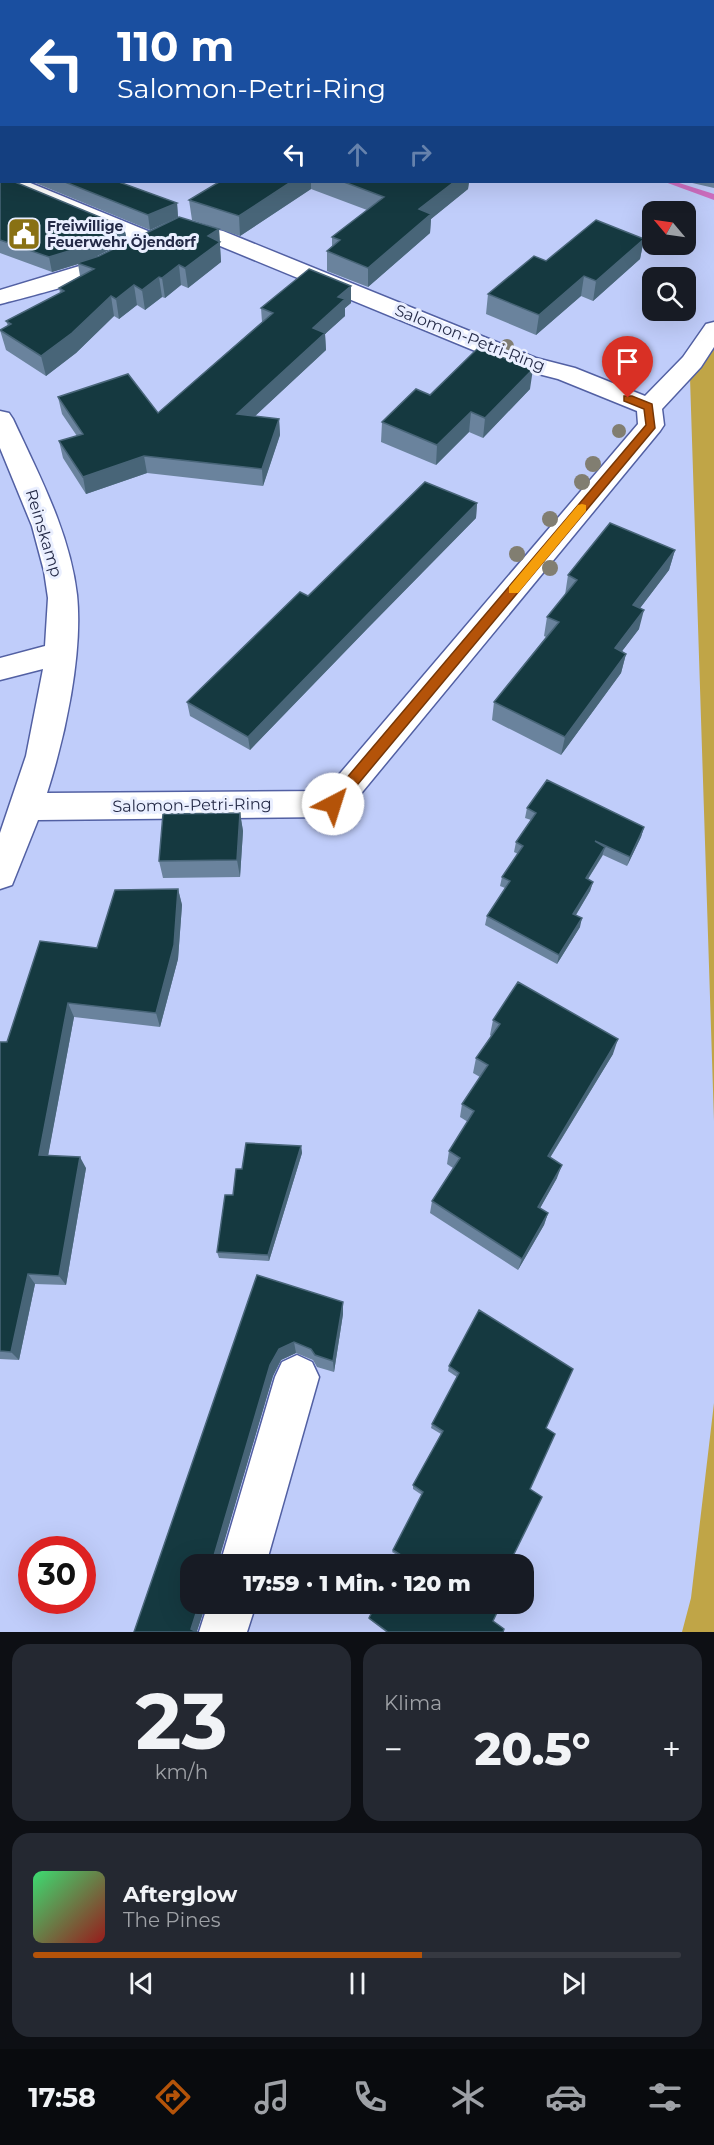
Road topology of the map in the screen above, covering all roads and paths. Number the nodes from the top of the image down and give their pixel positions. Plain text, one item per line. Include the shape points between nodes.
1 (12, 183) edge
2 (152, 241) junction
3 (0, 297) edge
4 (714, 328) edge
5 (649, 407) junction
6 (0, 419) edge
7 (61, 653) junction
8 (0, 669) edge
9 (28, 807) junction
10 (0, 875) edge
11 (297, 1377) dead end
12 (246, 1554) edge
13 (229, 1614) edge
14 (223, 1632) edge

1 - 2 street
2 - 3 street, Salomon-Petri-Ring via 94,268
2 - 5 street, Salomon-Petri-Ring via 179,226 197,230 528,364 566,373
4 - 5 street via 692,362
5 - 9 street, Salomon-Petri-Ring via 651,425 333,804
6 - 7 street, Reinskamp via 39,504 62,594
7 - 8 street
7 - 9 street, Reinskamp via 56,700
9 - 10 street, Reinskamp
11 - 12 street
13 - 14 street

